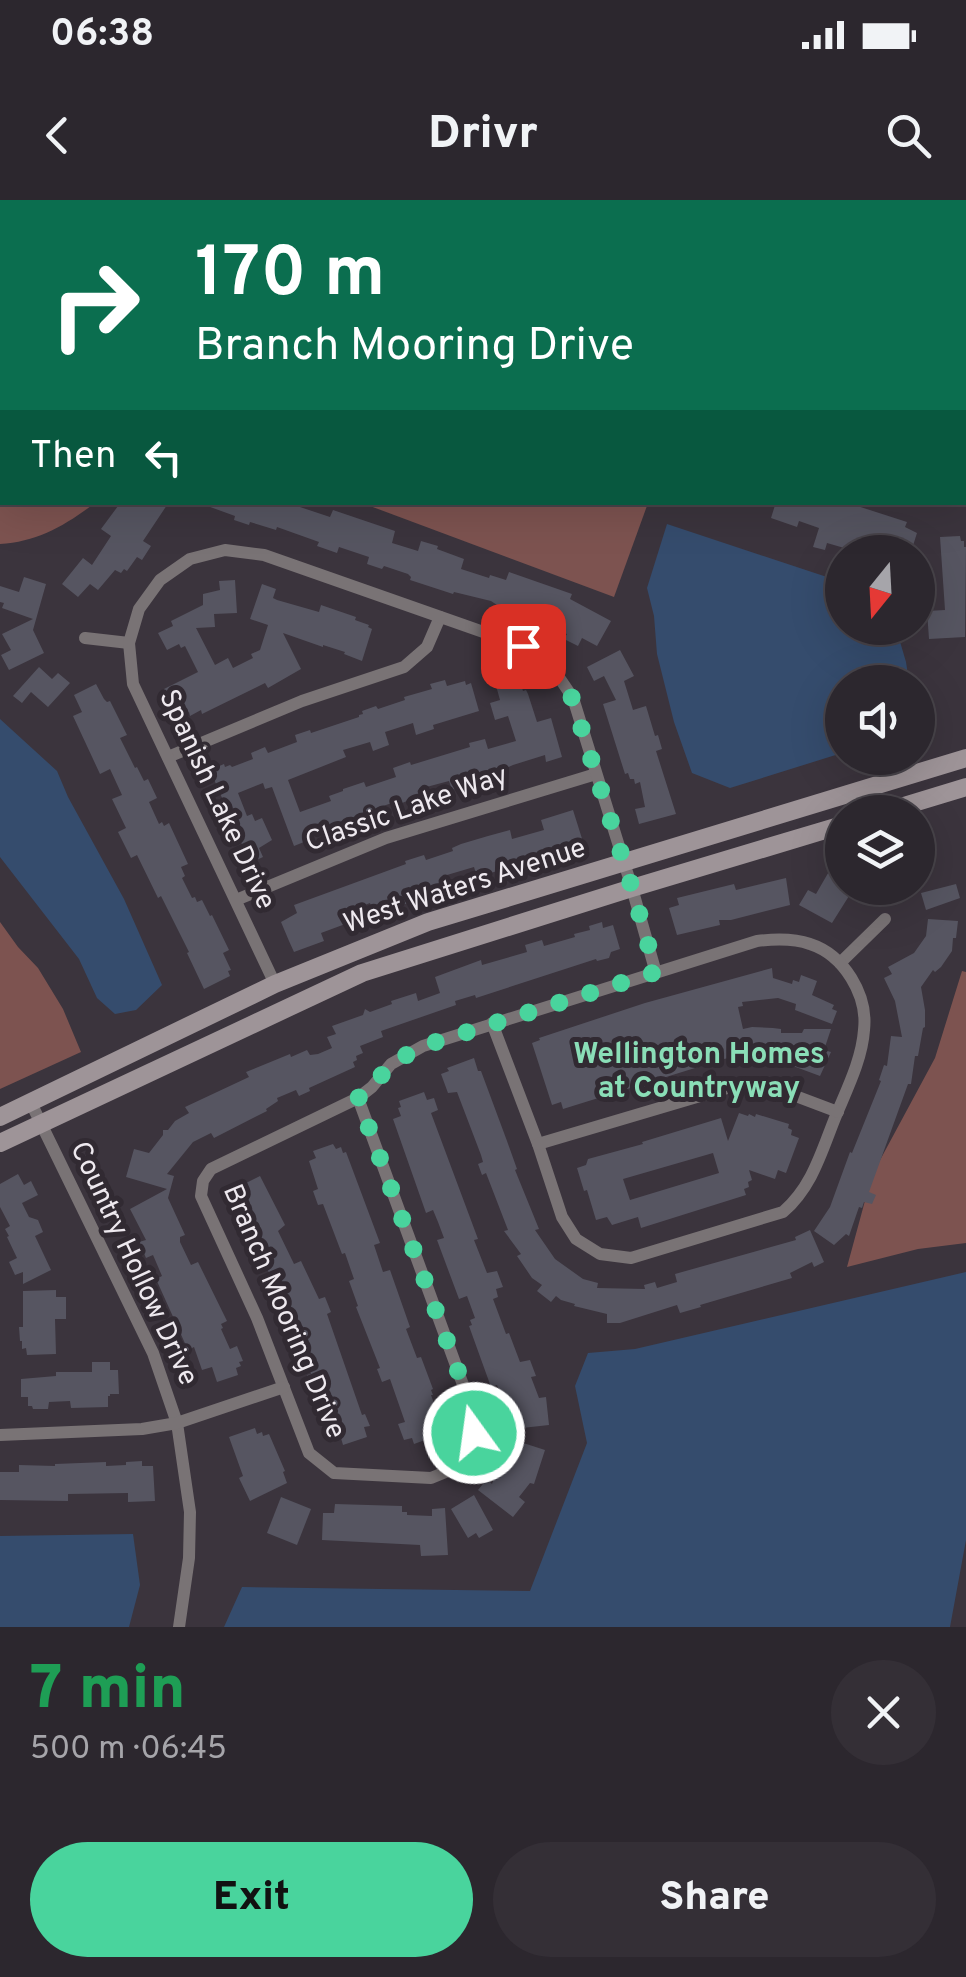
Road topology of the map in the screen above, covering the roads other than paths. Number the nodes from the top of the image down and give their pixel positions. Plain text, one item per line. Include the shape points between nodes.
1 (440, 616) junction
2 (85, 638) dead end
3 (130, 643) junction
4 (168, 758) junction
5 (966, 758) edge
6 (596, 774) junction
7 (966, 787) edge
8 (935, 796) edge
9 (825, 830) edge
10 (624, 863) junction
11 (632, 888) junction
12 (236, 900) junction
13 (885, 919) dead end
14 (840, 963) junction
15 (656, 972) junction
16 (274, 984) junction
17 (492, 1023) junction
18 (358, 1098) junction
19 (31, 1103) junction
20 (838, 1112) junction
21 (0, 1117) edge
22 (41, 1123) junction
23 (0, 1143) edge
24 (538, 1144) junction
25 (284, 1387) junction
26 (177, 1423) junction
27 (0, 1435) edge
28 (178, 1627) edge

1 - 3 street, Spanish Lake Drive via 264,555 225,550 190,559 160,580 139,610
1 - 4 street via 427,647 404,667
1 - 6 street, Spanish Lake Drive via 523,646 552,666 572,698
2 - 3 street
3 - 4 street, Spanish Lake Drive via 133,684
4 - 12 street, Spanish Lake Drive
5 - 10 street, West Waters Avenue
6 - 10 street, Spanish Lake Drive
6 - 12 street, Classic Lake Way via 386,838
7 - 8 street
9 - 11 street, West Waters Avenue
10 - 11 street, Spanish Lake Drive
10 - 16 street, West Waters Avenue via 428,922
11 - 15 street, Spanish Lake Drive
11 - 22 street, West Waters Avenue via 362,974
12 - 16 street, Spanish Lake Drive
13 - 14 street
14 - 15 street, Branch Mooring Drive via 812,944 778,938
14 - 20 street via 859,991 865,1026
15 - 17 street, Branch Mooring Drive
16 - 19 street, West Waters Avenue
17 - 18 street, Branch Mooring Drive via 390,1064
17 - 24 street
18 - 25 street, Branch Mooring Drive via 212,1169 203,1181 201,1196
18 - 25 street, Branch Mooring Drive via 473,1412 469,1451 453,1469 430,1478 334,1473 309,1452
19 - 21 street, West Waters Avenue
19 - 22 street, Country Hollow Drive
20 - 24 street via 744,1083
20 - 24 street via 810,1182 783,1212 631,1258 600,1254 576,1238 562,1217
22 - 23 street, West Waters Avenue
22 - 26 street, Country Hollow Drive via 153,1353
25 - 26 street
26 - 27 street
26 - 28 street, Country Hollow Drive via 190,1512

